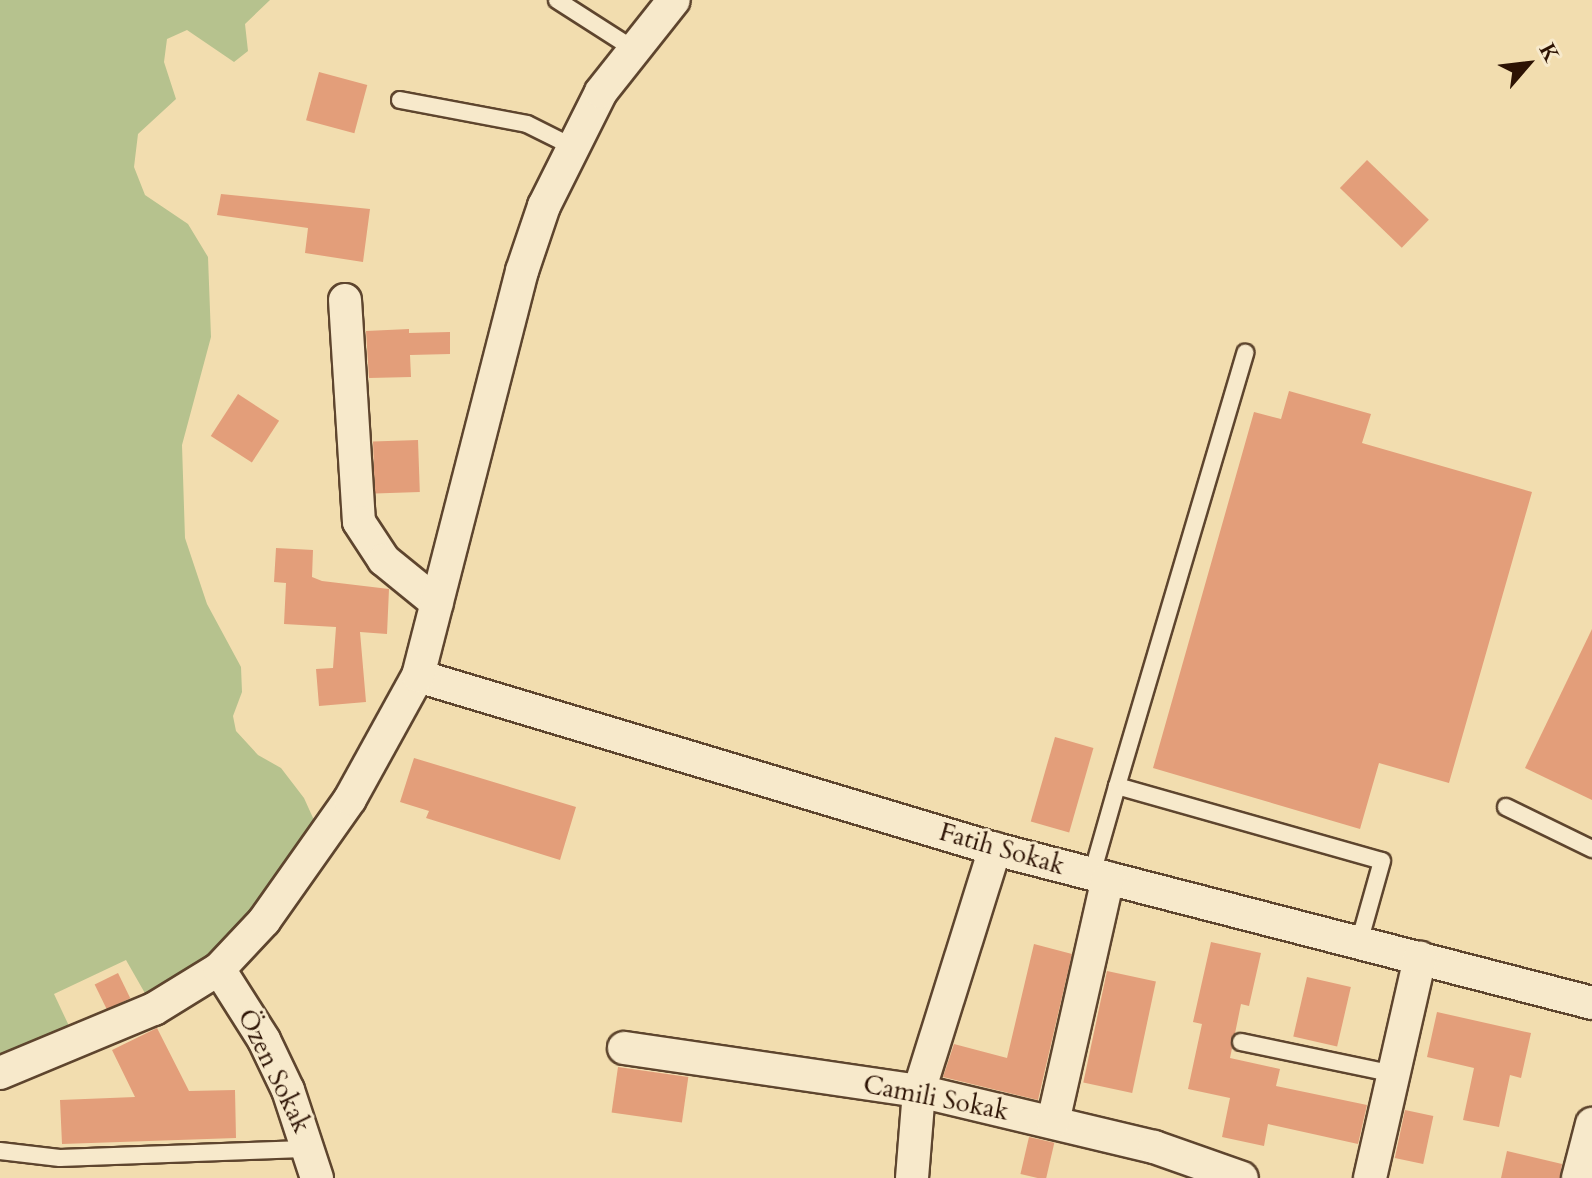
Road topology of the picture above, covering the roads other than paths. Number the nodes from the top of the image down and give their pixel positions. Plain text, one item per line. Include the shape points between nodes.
1 (557, 0) edge
2 (674, 0) edge
3 (635, 50) junction
4 (400, 100) dead end
5 (571, 146) junction
6 (345, 300) dead end
7 (1245, 353) dead end
8 (437, 603) junction
9 (418, 676) junction
10 (1117, 786) junction
11 (1506, 807) dead end
12 (995, 849) junction
13 (1592, 849) edge
14 (1100, 876) junction
15 (1359, 943) junction
16 (1420, 958) junction
17 (219, 969) junction
18 (1592, 1003) edge
19 (1241, 1042) dead end
20 (624, 1048) dead end
21 (0, 1073) edge
22 (1394, 1074) junction
23 (919, 1091) junction
24 (1053, 1122) junction
25 (1592, 1124) edge
26 (0, 1151) edge
27 (314, 1164) edge
28 (912, 1178) edge
29 (1242, 1178) edge
30 (1370, 1178) edge
31 (1578, 1178) edge

1 - 3 lane
2 - 3 street
3 - 5 street via 601,92
4 - 5 lane via 527,124
5 - 8 street via 522,271
6 - 8 street via 359,522 384,560
7 - 10 lane
8 - 9 street
9 - 12 street, Fatih Sokak
9 - 17 street via 309,862
10 - 14 lane
10 - 15 lane via 1382,861
11 - 13 lane
12 - 14 street, Fatih Sokak
12 - 23 street
14 - 15 street, Fatih Sokak
14 - 24 street
15 - 16 street, Fatih Sokak
16 - 18 street, Fatih Sokak
16 - 22 street
17 - 21 street via 154,1009
17 - 27 street, Özen Sokak via 264,1040
19 - 22 lane
20 - 23 street, Camili Sokak
22 - 30 street
23 - 24 street, Camili Sokak
23 - 28 street
24 - 29 street, Camili Sokak via 1154,1147
25 - 31 street
26 - 27 lane via 60,1158

